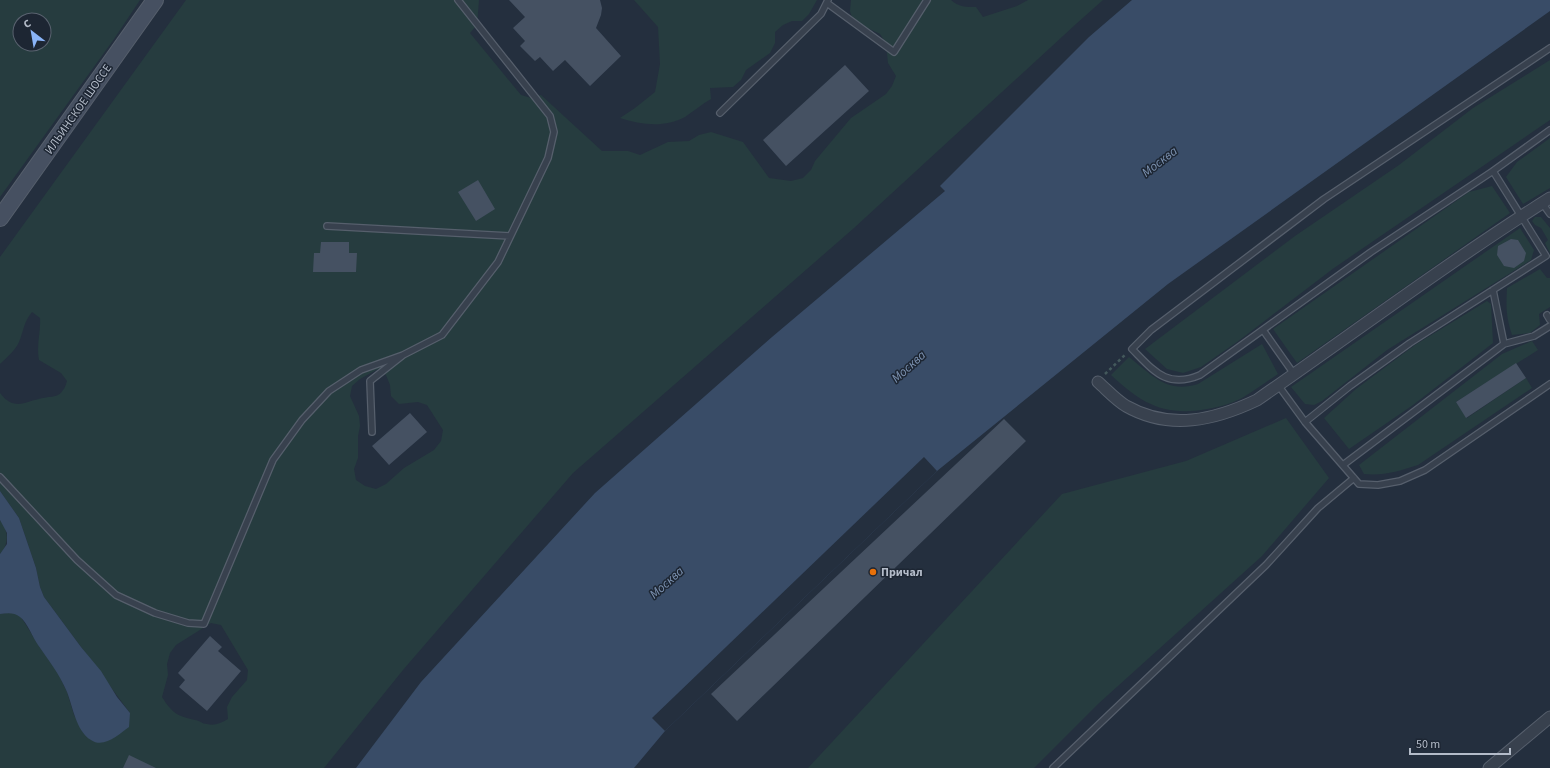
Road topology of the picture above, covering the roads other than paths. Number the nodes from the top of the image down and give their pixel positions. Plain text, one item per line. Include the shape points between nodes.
1 (155, 0) edge
2 (458, 0) edge
3 (927, 0) edge
4 (827, 1) edge
5 (1550, 48) edge
6 (720, 113) dead end
7 (1550, 130) edge
8 (1494, 172) junction
9 (1546, 200) edge
10 (1550, 214) edge
11 (1521, 216) junction
12 (0, 218) edge
13 (327, 226) dead end
14 (510, 236) junction
15 (1493, 290) junction
16 (1550, 326) edge
17 (1264, 330) junction
18 (1504, 344) junction
19 (403, 355) junction
20 (1294, 374) junction
21 (1098, 382) road end
22 (1550, 384) edge
23 (1278, 386) junction
24 (1305, 422) junction
25 (372, 432) dead end
26 (1343, 465) junction
27 (0, 477) edge
28 (1354, 478) junction
29 (1550, 717) edge
30 (1052, 768) edge
31 (1489, 768) edge

1 - 12 main road, ИЛЬИНСКОЕ ШОССЕ
2 - 14 lane via 550,116 554,132 548,158
3 - 4 lane via 894,52
4 - 6 lane via 821,14
5 - 17 lane via 1324,199 1151,330 1132,349 1161,376 1176,380 1188,379 1200,375
7 - 8 lane
8 - 11 lane
8 - 17 lane via 1371,252
9 - 10 lane
9 - 11 street
11 - 15 lane via 1546,256
11 - 20 street
13 - 14 lane
14 - 19 lane via 498,262 442,335
15 - 18 lane
15 - 24 lane via 1410,343
16 - 18 lane via 1534,336
17 - 20 lane
18 - 26 lane
19 - 25 lane via 370,381
19 - 27 lane via 361,370 329,391 302,420 273,460 204,624 188,623 155,613 116,595 77,560
20 - 23 street
21 - 23 street via 1125,406 1155,418 1183,421 1215,416 1237,409 1258,400
22 - 28 lane via 1425,470 1400,481 1378,485 1359,484
23 - 24 lane
24 - 26 lane
26 - 28 lane
28 - 30 lane via 1318,508 1266,565
29 - 31 street

